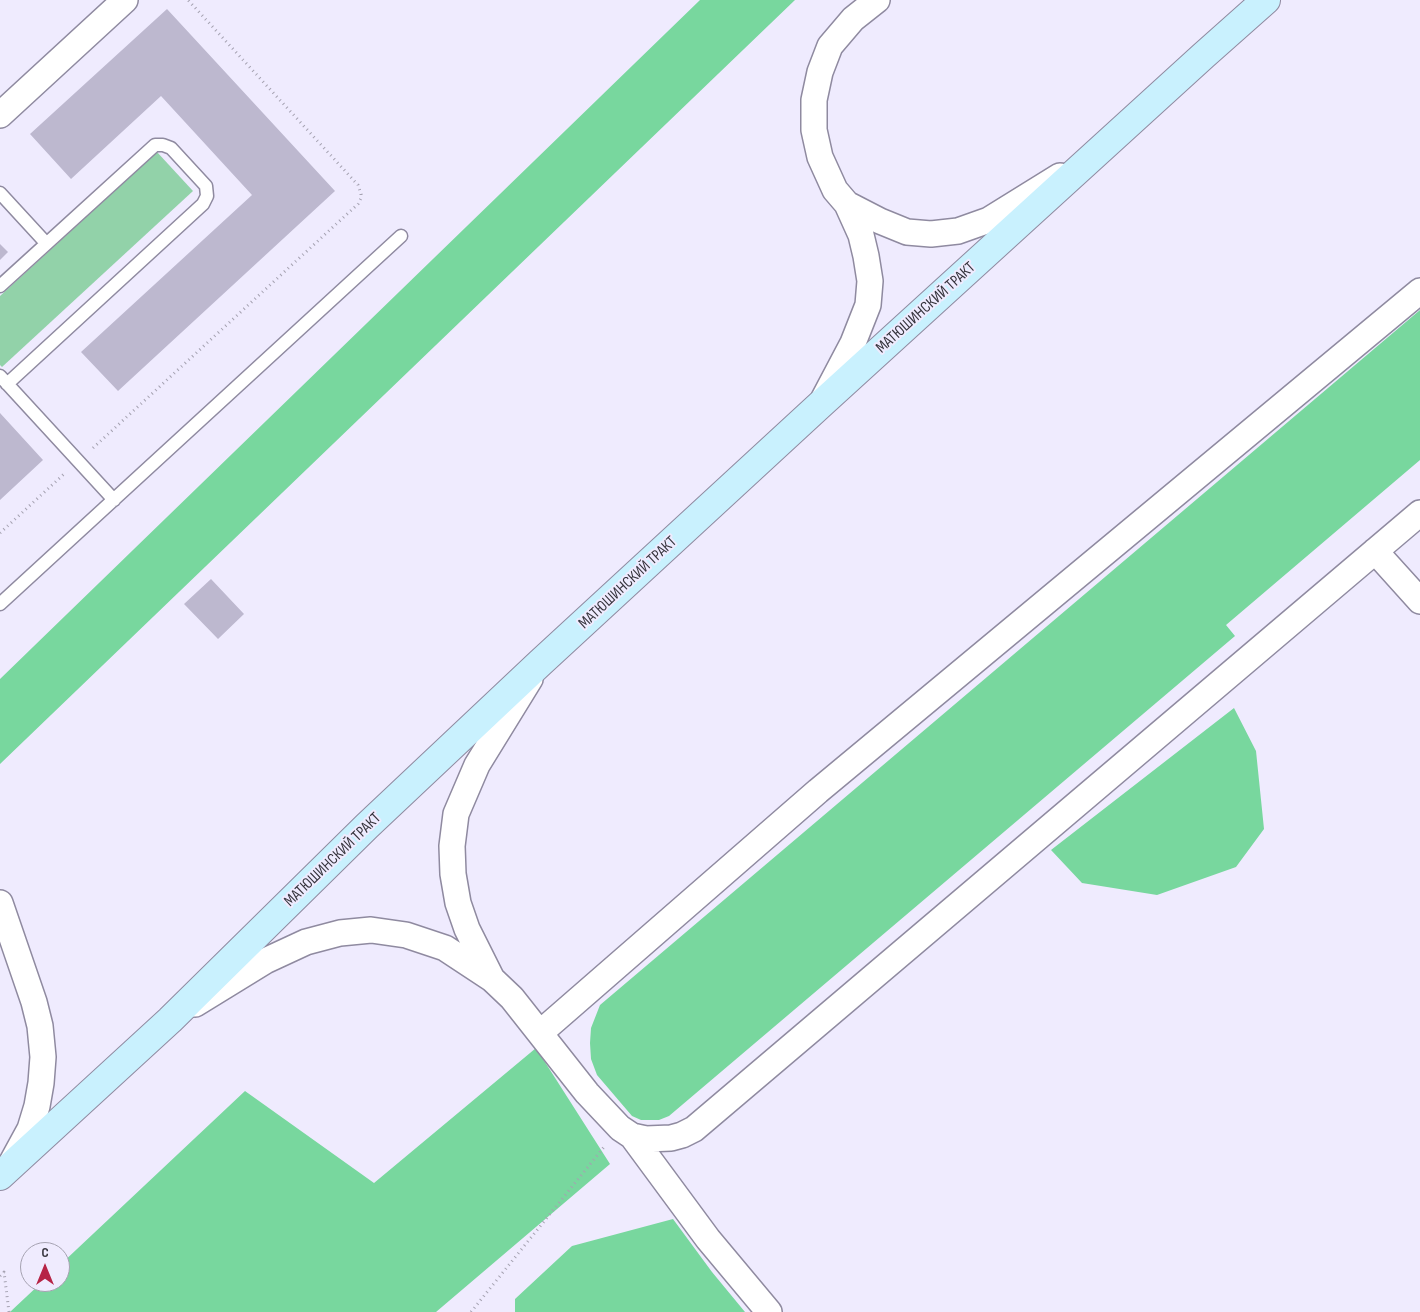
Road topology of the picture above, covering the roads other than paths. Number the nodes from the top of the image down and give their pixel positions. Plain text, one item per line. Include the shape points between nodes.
1 (125, 0) edge
2 (877, 0) edge
3 (1266, 0) edge
4 (0, 115) edge
5 (1094, 155) junction
6 (0, 193) edge
7 (847, 204) junction
8 (401, 236) dead end
9 (46, 243) junction
10 (0, 286) edge
11 (1420, 291) edge
12 (3, 380) edge
13 (820, 404) junction
14 (114, 500) junction
15 (1420, 513) edge
16 (1375, 551) junction
17 (1420, 601) edge
18 (0, 604) edge
19 (540, 663) junction
20 (0, 902) edge
21 (492, 979) junction
22 (170, 1020) junction
23 (540, 1033) junction
24 (626, 1132) junction
25 (5, 1171) edge
26 (769, 1312) edge

1 - 4 street
2 - 7 street via 853,19 830,46 814,100 814,130 820,157 836,190
3 - 5 main road, МАТЮШИНСКИЙ ТРАКТ
5 - 7 street via 989,220 958,231 907,232
5 - 13 main road, МАТЮШИНСКИЙ ТРАКТ
6 - 9 lane
7 - 13 street via 866,256 870,281 868,305 853,343
8 - 14 lane
9 - 10 lane
9 - 12 lane via 155,145 172,148 206,186 207,196 203,204
11 - 23 street via 818,791
12 - 14 lane
13 - 19 main road, МАТЮШИНСКИЙ ТРАКТ
14 - 18 lane
15 - 16 street
16 - 17 street
16 - 24 street via 694,1129 671,1138 646,1139
19 - 21 street via 476,765 456,814 452,846 458,904
19 - 22 main road, МАТЮШИНСКИЙ ТРАКТ via 367,826
20 - 25 street via 34,1002 43,1057 37,1106 30,1129
21 - 22 street via 445,948 406,935 371,930 340,933 306,942 265,961
21 - 23 street
22 - 25 main road, МАТЮШИНСКИЙ ТРАКТ
23 - 24 street via 588,1093
24 - 26 street

